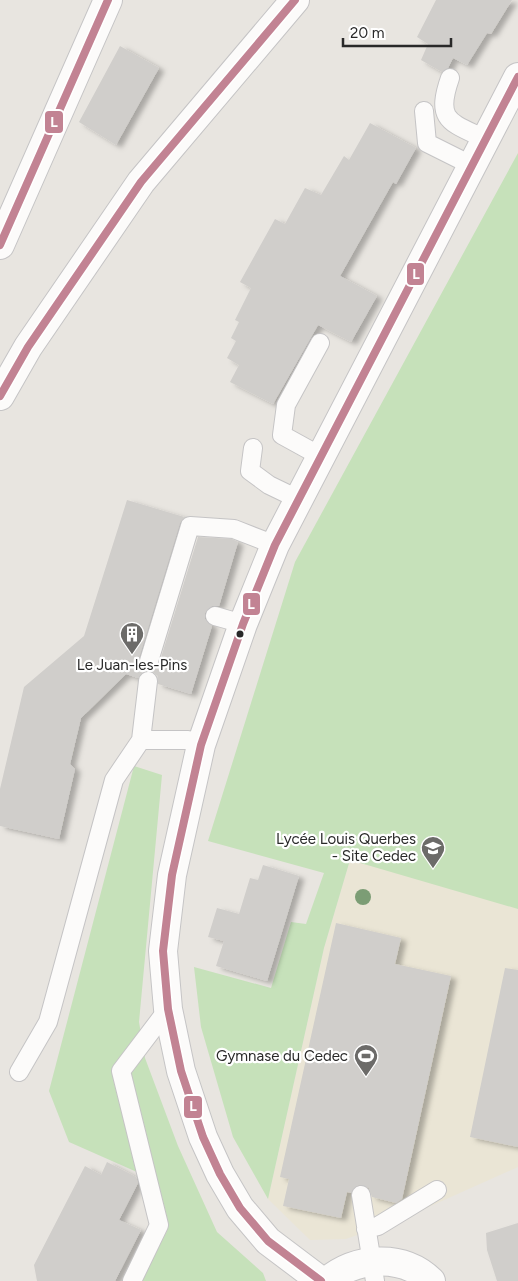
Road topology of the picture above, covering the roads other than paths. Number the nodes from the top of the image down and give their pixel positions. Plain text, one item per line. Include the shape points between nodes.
1 (108, 0) edge
2 (295, 0) edge
3 (518, 77) edge
4 (450, 78) dead end
5 (424, 111) dead end
6 (484, 139) junction
7 (471, 165) junction
8 (0, 245) edge
9 (320, 343) dead end
10 (0, 396) edge
11 (253, 448) dead end
12 (322, 457) junction
13 (298, 499) junction
14 (275, 545) junction
15 (216, 616) dead end
16 (243, 624) junction
17 (150, 661) dead end
18 (148, 681) dead end
19 (140, 740) junction
20 (201, 745) junction
21 (168, 1009) junction
22 (19, 1072) dead end
23 (437, 1190) dead end
24 (361, 1195) dead end
25 (366, 1229) junction
26 (374, 1271) edge
27 (132, 1281) edge
28 (321, 1281) edge
29 (327, 1281) edge
30 (431, 1281) edge

1 - 8 street
2 - 10 street via 141,182 28,347
3 - 6 street
4 - 6 lane via 444,94 444,110 450,122
5 - 7 lane via 427,143
6 - 7 street
7 - 12 street
9 - 12 lane via 286,405 282,435
11 - 13 lane via 250,471 269,486
12 - 13 street
13 - 14 street
14 - 16 street
14 - 17 lane via 234,529 190,526
15 - 16 lane
16 - 20 street
18 - 19 lane
19 - 20 lane via 188,740
19 - 22 lane via 114,780 48,1022
20 - 21 street via 172,874 163,951
21 - 27 lane via 121,1072 159,1226
21 - 28 street via 181,1071 203,1137 220,1174 240,1208 268,1241
23 - 25 lane via 378,1226
24 - 25 lane
25 - 26 lane
26 - 29 street via 349,1266
26 - 30 street via 408,1266

